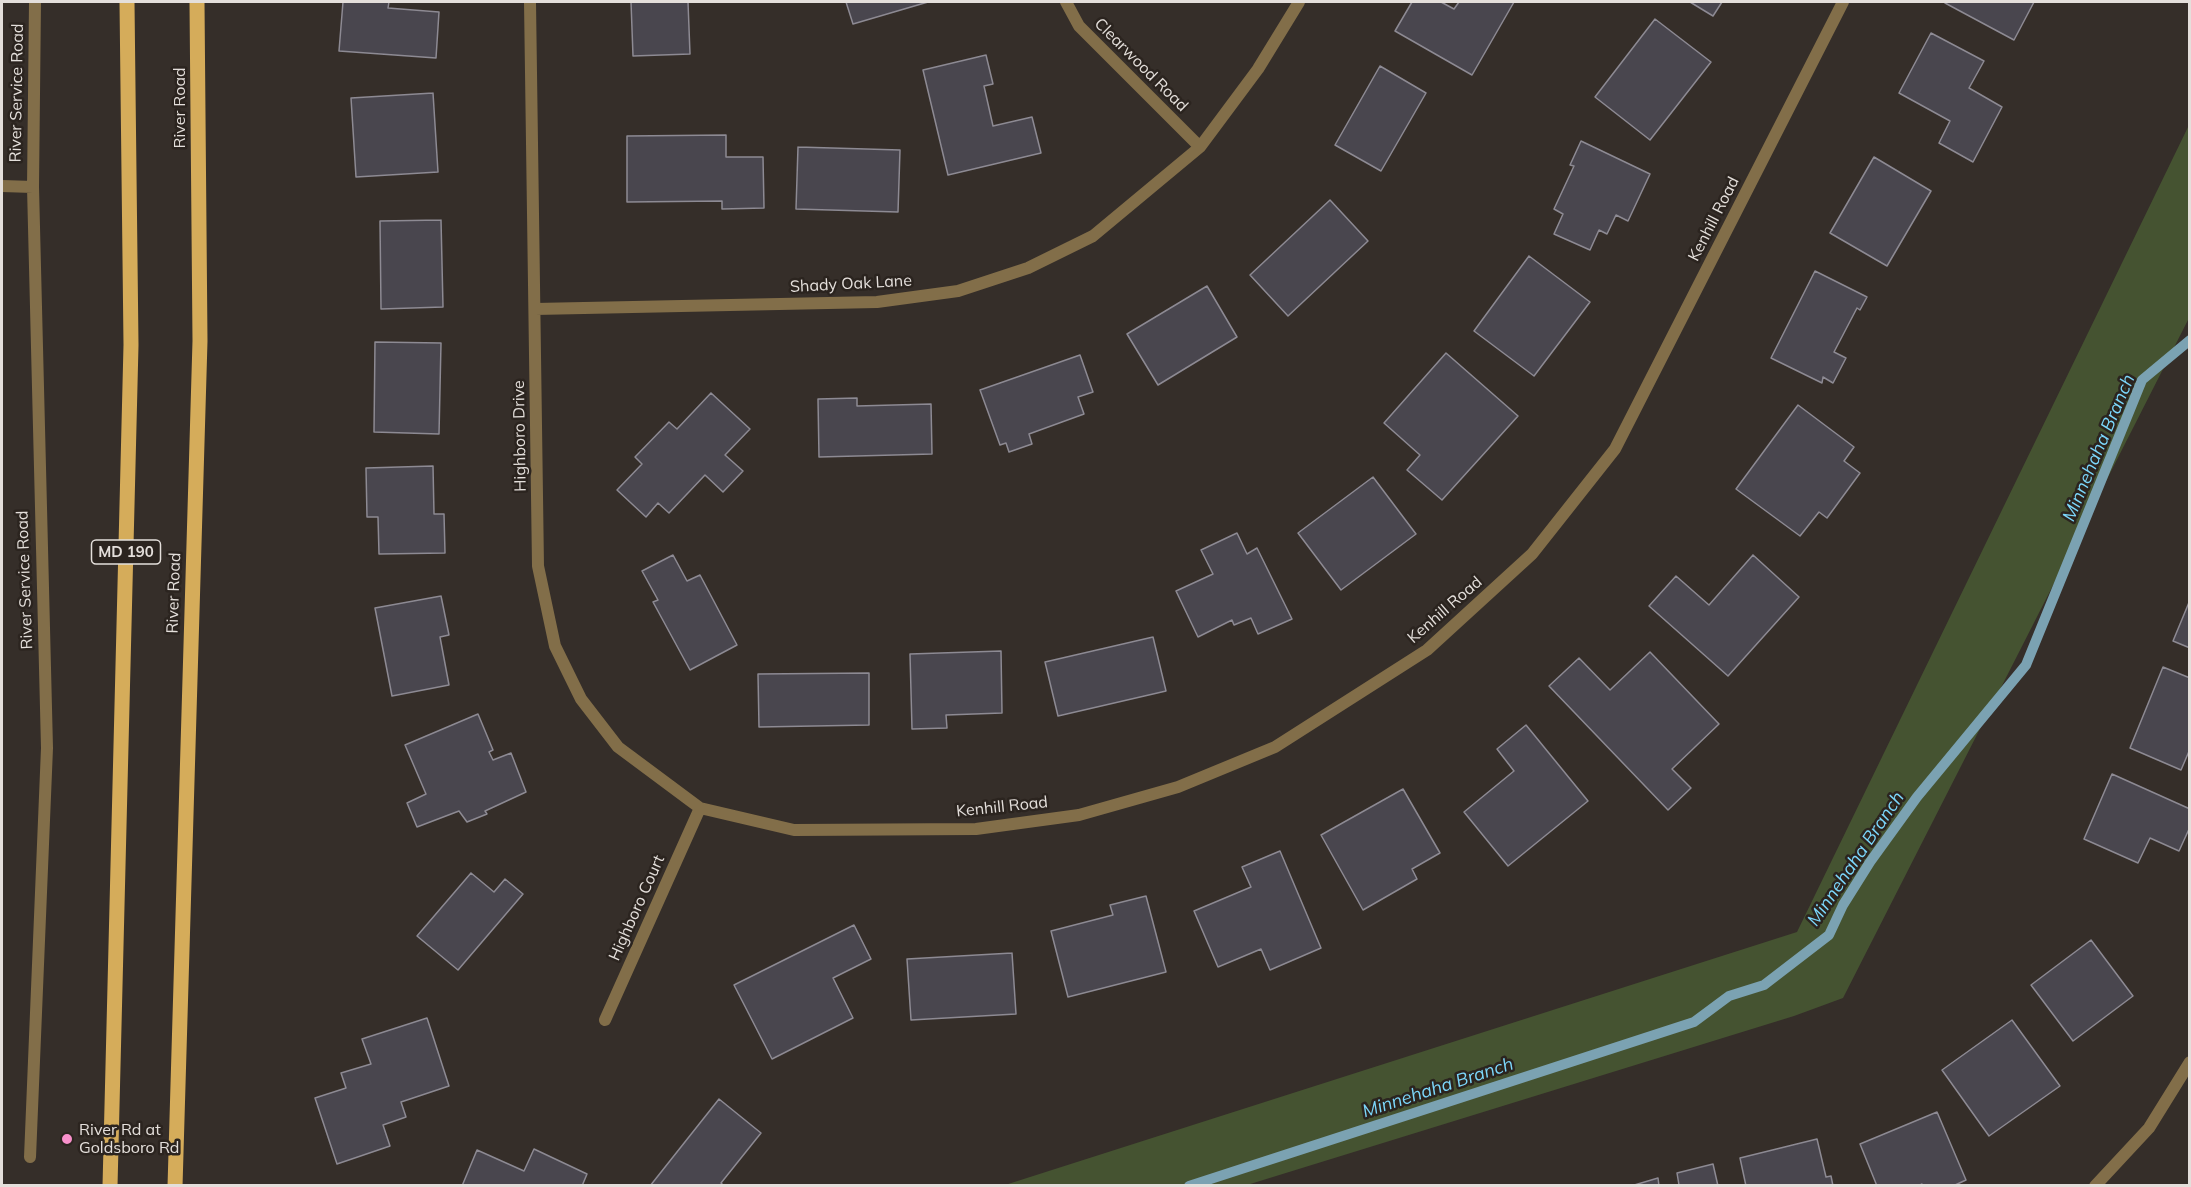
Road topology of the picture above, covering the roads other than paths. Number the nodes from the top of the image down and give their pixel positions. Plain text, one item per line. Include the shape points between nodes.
1 (35, 2) edge
2 (127, 2) edge
3 (197, 2) edge
4 (530, 2) edge
5 (1066, 2) edge
6 (1299, 2) edge
7 (1843, 2) edge
8 (1200, 147) junction
9 (2, 186) edge
10 (33, 187) junction
11 (535, 309) junction
12 (700, 808) junction
13 (605, 1020) dead end
14 (179, 1061) junction
15 (2190, 1062) edge
16 (30, 1157) dead end
17 (110, 1185) edge
18 (175, 1185) edge
19 (186, 1185) edge
20 (2095, 1185) edge

1 - 10 street, River Service Road
2 - 17 main road, MD 190 via 131,345
3 - 14 main road, River Road via 200,342
4 - 11 street, Highboro Drive
5 - 8 street, Clearwood Road via 1079,26
6 - 8 street, Shady Oak Lane via 1258,69
7 - 12 street, Kenhill Road via 1616,449 1532,554 1427,650 1275,747 1178,787 1079,815 976,829 794,830
8 - 11 street, Shady Oak Lane via 1093,236 1028,268 958,291 877,302
9 - 10 street
10 - 16 street, River Service Road via 47,747
11 - 12 street, Highboro Drive via 538,566 555,646 581,699 618,747
12 - 13 street, Highboro Court
14 - 18 main road, River Road
14 - 19 main road
15 - 20 street via 2149,1128

